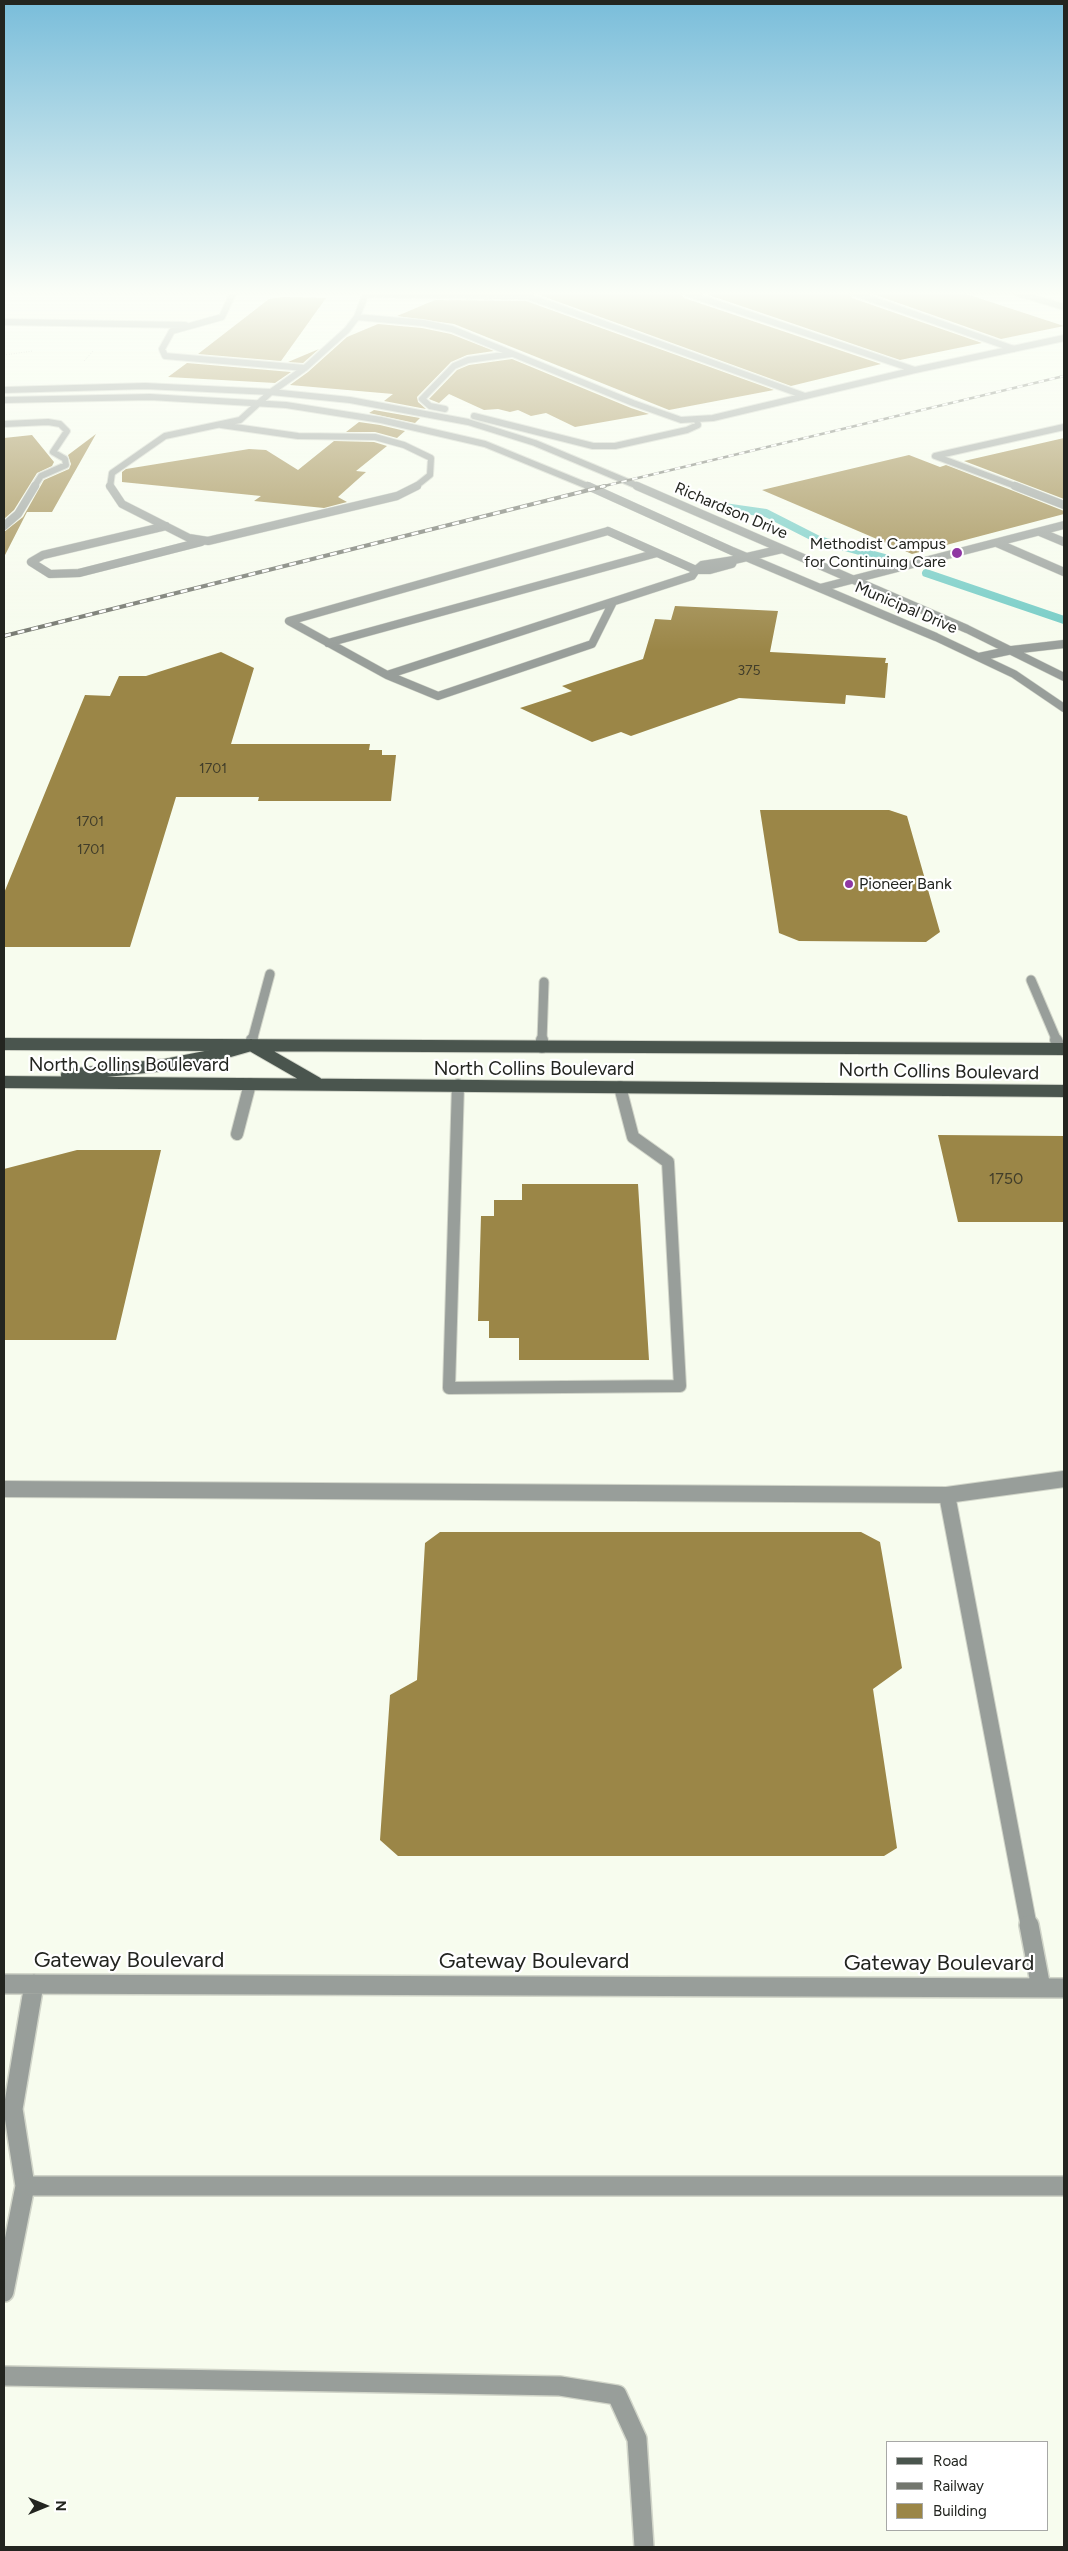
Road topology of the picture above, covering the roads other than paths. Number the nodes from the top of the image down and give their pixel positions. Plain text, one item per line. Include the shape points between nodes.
1 (248, 412) edge
2 (333, 412) edge
3 (419, 412) edge
4 (457, 412) dead end
5 (657, 412) edge
6 (733, 412) edge
7 (697, 420) junction
8 (4, 424) edge
9 (221, 425) junction
10 (1064, 427) edge
11 (1064, 505) edge
12 (1064, 525) edge
13 (4, 526) edge
14 (166, 526) junction
15 (1040, 532) junction
16 (208, 541) junction
17 (1064, 542) edge
18 (996, 543) junction
19 (782, 549) junction
20 (657, 553) junction
21 (748, 558) junction
22 (696, 570) junction
23 (1064, 572) edge
24 (851, 578) junction
25 (820, 588) junction
26 (613, 602) junction
27 (967, 629) joint
28 (328, 642) junction
29 (1064, 644) edge
30 (1012, 650) junction
31 (979, 657) junction
32 (387, 675) junction
33 (1064, 677) edge
34 (1064, 708) edge
35 (270, 974) dead end
36 (1031, 980) dead end
37 (544, 982) dead end
38 (4, 1044) edge
39 (251, 1045) junction
40 (542, 1047) junction
41 (1062, 1048) edge
42 (6, 1082) edge
43 (250, 1084) junction
44 (318, 1084) junction
45 (458, 1085) junction
46 (620, 1087) junction
47 (1064, 1091) edge
48 (237, 1134) dead end
49 (1064, 1479) edge
50 (4, 1489) edge
51 (947, 1495) junction
52 (4, 1984) edge
53 (34, 1984) junction
54 (1041, 1988) junction
55 (1064, 1988) edge
56 (25, 2186) junction
57 (1064, 2186) edge
58 (4, 2292) edge
59 (4, 2376) edge
60 (644, 2547) edge

1 - 9 street via 240,420
2 - 21 street, Municipal Drive via 485,444 538,464
3 - 19 street, Richardson Drive via 535,442
4 - 7 street via 593,446 615,446 687,430 698,425
5 - 7 street via 672,418
6 - 7 street
8 - 13 street via 48,422 60,424 67,431 53,452 66,459 66,465 41,476 18,514
9 - 14 street via 165,436 112,473 110,487 122,504
9 - 16 street via 298,436 375,437 404,445 431,458 430,475 416,487 397,496
10 - 11 street via 935,456
12 - 15 street
14 - 16 street via 188,538
14 - 16 street via 44,555 31,562 50,574 79,574
15 - 17 street
15 - 18 street
18 - 23 street
18 - 24 street
19 - 21 street
19 - 24 street, Richardson Drive
20 - 22 street
20 - 28 street
20 - 28 street via 608,531 289,621
21 - 22 street via 710,570
21 - 25 street, Municipal Drive
22 - 26 street via 692,576
24 - 25 street
24 - 27 street, Richardson Drive
25 - 31 street, Municipal Drive
26 - 32 street
26 - 32 street via 592,644 438,696
27 - 30 street, Municipal Drive
28 - 32 street
29 - 30 street
30 - 31 street
30 - 33 street, Municipal Drive
31 - 34 street, Municipal Drive via 1014,674
35 - 39 street
36 - 41 street
37 - 40 street
38 - 39 main road, North Collins Boulevard
39 - 40 main road, North Collins Boulevard
39 - 42 main road via 166,1065
39 - 44 main road
40 - 41 main road, North Collins Boulevard
42 - 43 main road, North Collins Boulevard
43 - 44 main road, North Collins Boulevard
43 - 48 street
44 - 45 main road, North Collins Boulevard
45 - 46 main road, North Collins Boulevard
45 - 46 street via 450,1388 680,1386 668,1162 633,1137
46 - 47 main road, North Collins Boulevard
49 - 51 street
50 - 51 street
51 - 54 street
52 - 53 street, Gateway Boulevard
53 - 54 street, Gateway Boulevard
53 - 56 street via 13,2109
54 - 55 street, Gateway Boulevard
56 - 57 street
56 - 58 street
59 - 60 street via 560,2386 617,2395 637,2439

